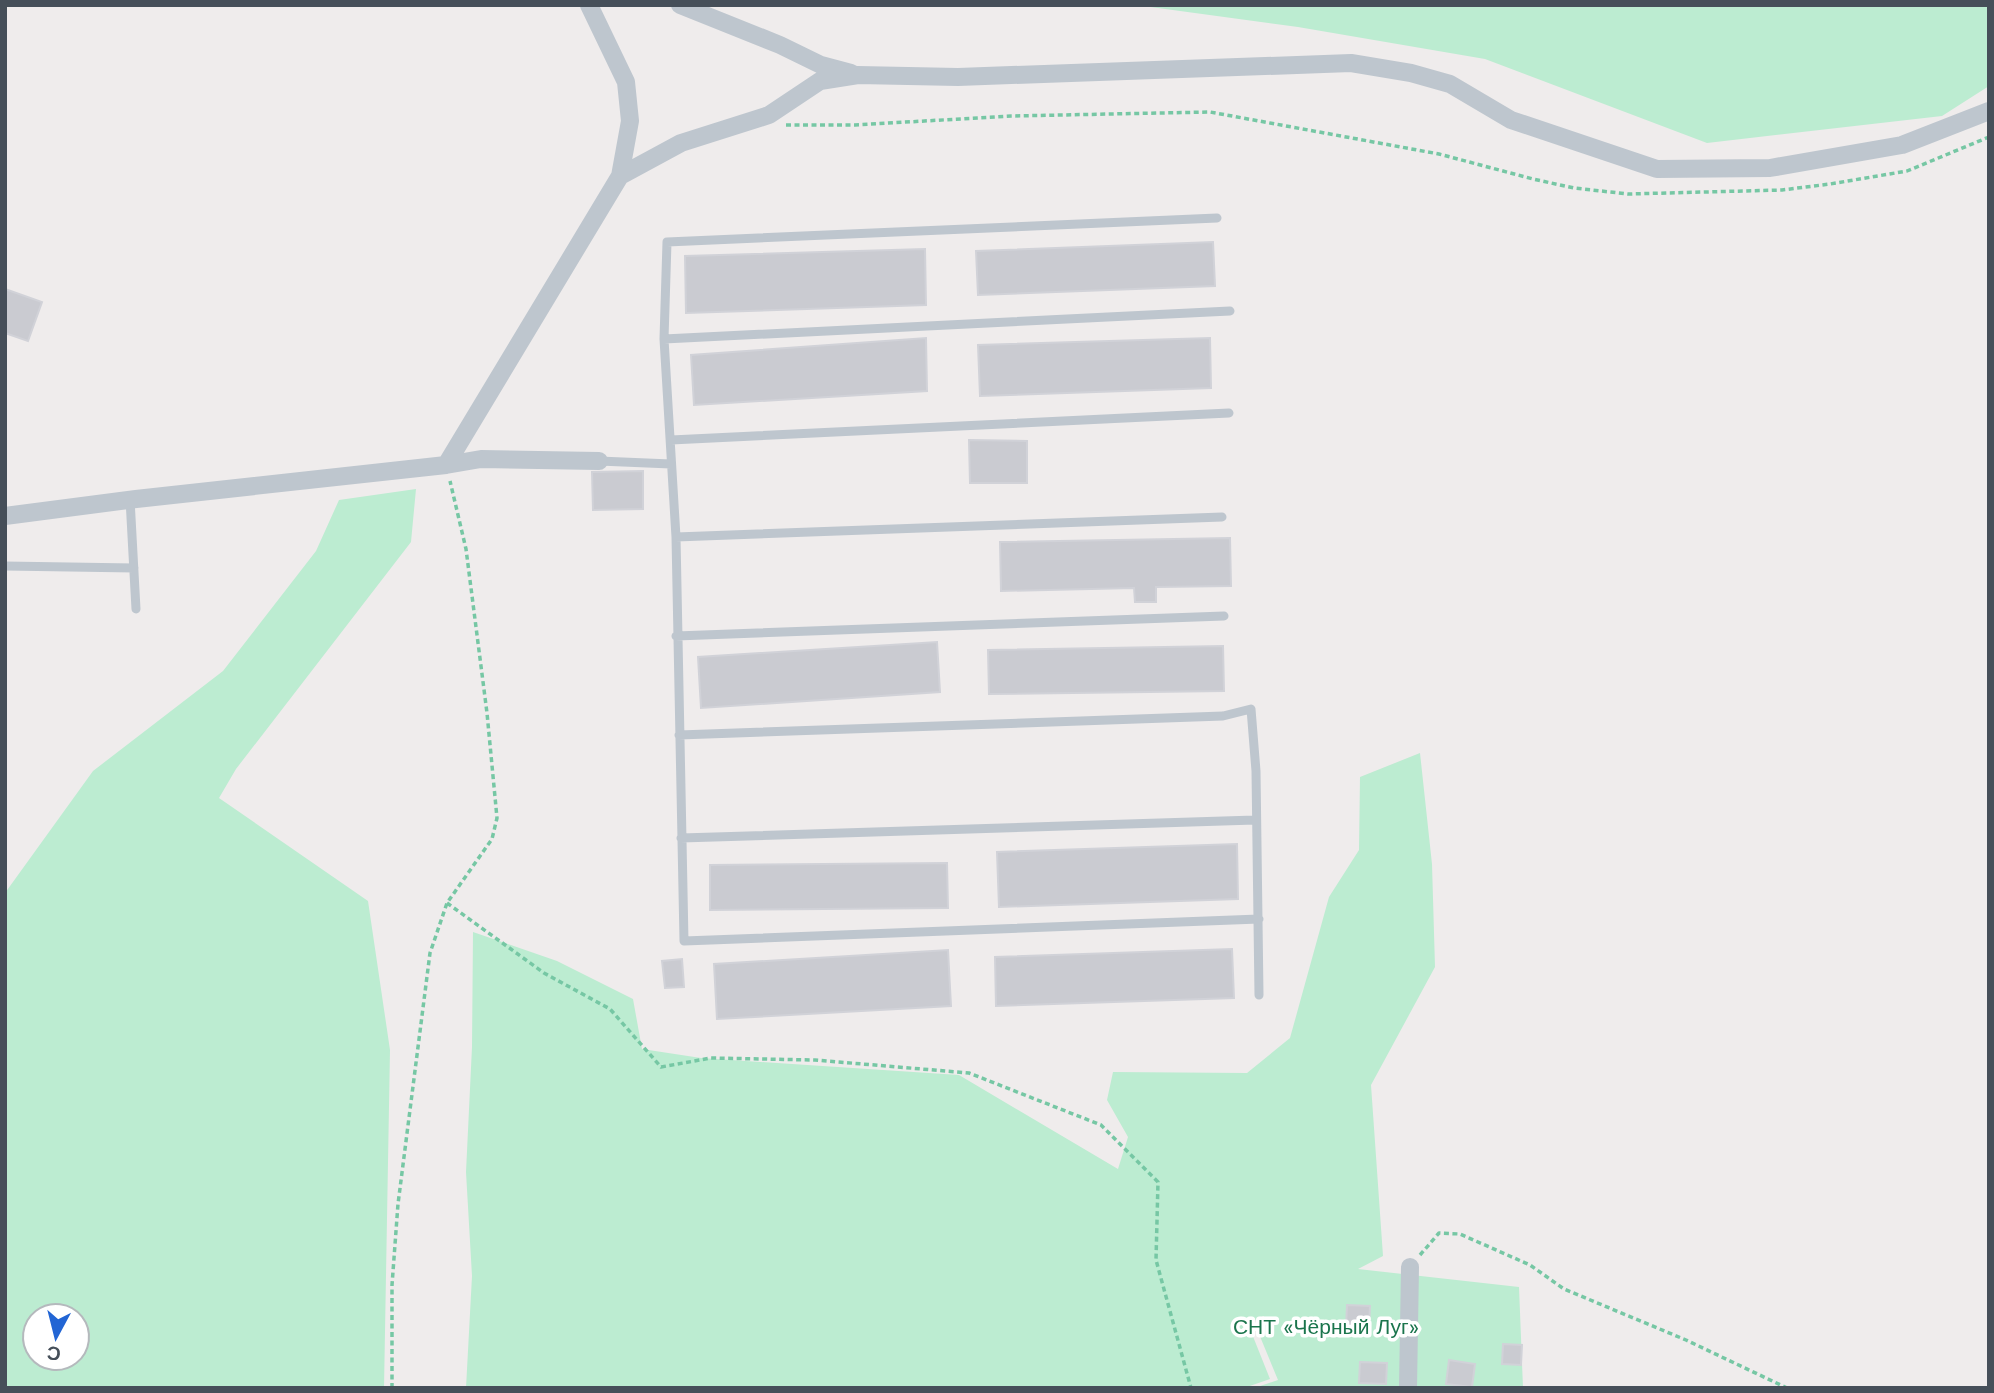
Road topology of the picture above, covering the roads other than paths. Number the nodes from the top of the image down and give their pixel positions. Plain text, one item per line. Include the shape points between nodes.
1 (589, 5) edge
2 (680, 5) edge
3 (858, 75) junction
4 (1989, 111) edge
5 (620, 176) junction
6 (1217, 218) dead end
7 (1230, 311) dead end
8 (664, 339) junction
9 (1229, 413) dead end
10 (671, 439) junction
11 (599, 461) joint
12 (671, 464) junction
13 (446, 465) junction
14 (130, 499) junction
15 (5, 516) edge
16 (1222, 517) dead end
17 (676, 537) junction
18 (5, 566) edge
19 (134, 568) junction
20 (136, 608) dead end
21 (1224, 616) dead end
22 (676, 636) junction
23 (679, 734) junction
24 (1255, 820) junction
25 (681, 838) junction
26 (1259, 919) junction
27 (1259, 995) dead end
28 (1410, 1267) road end
29 (1408, 1388) edge

1 - 5 street via 626,82 630,121
2 - 3 street via 821,65
3 - 4 street via 958,77 1351,64 1450,84 1511,120 1657,169 1770,169 1902,145
3 - 5 street via 820,81 769,115 681,143
5 - 13 street
6 - 8 lane via 667,242
7 - 8 lane
8 - 10 lane
9 - 10 lane
10 - 12 lane
11 - 12 lane
11 - 13 street via 481,459
12 - 17 lane
13 - 14 street
14 - 15 street
14 - 19 lane
16 - 17 lane
17 - 22 lane
18 - 19 lane
19 - 20 lane
21 - 22 lane
22 - 23 lane
23 - 24 lane via 1223,716 1251,709
23 - 25 lane
24 - 25 lane
24 - 26 lane
25 - 26 lane via 684,941
26 - 27 lane
28 - 29 street

